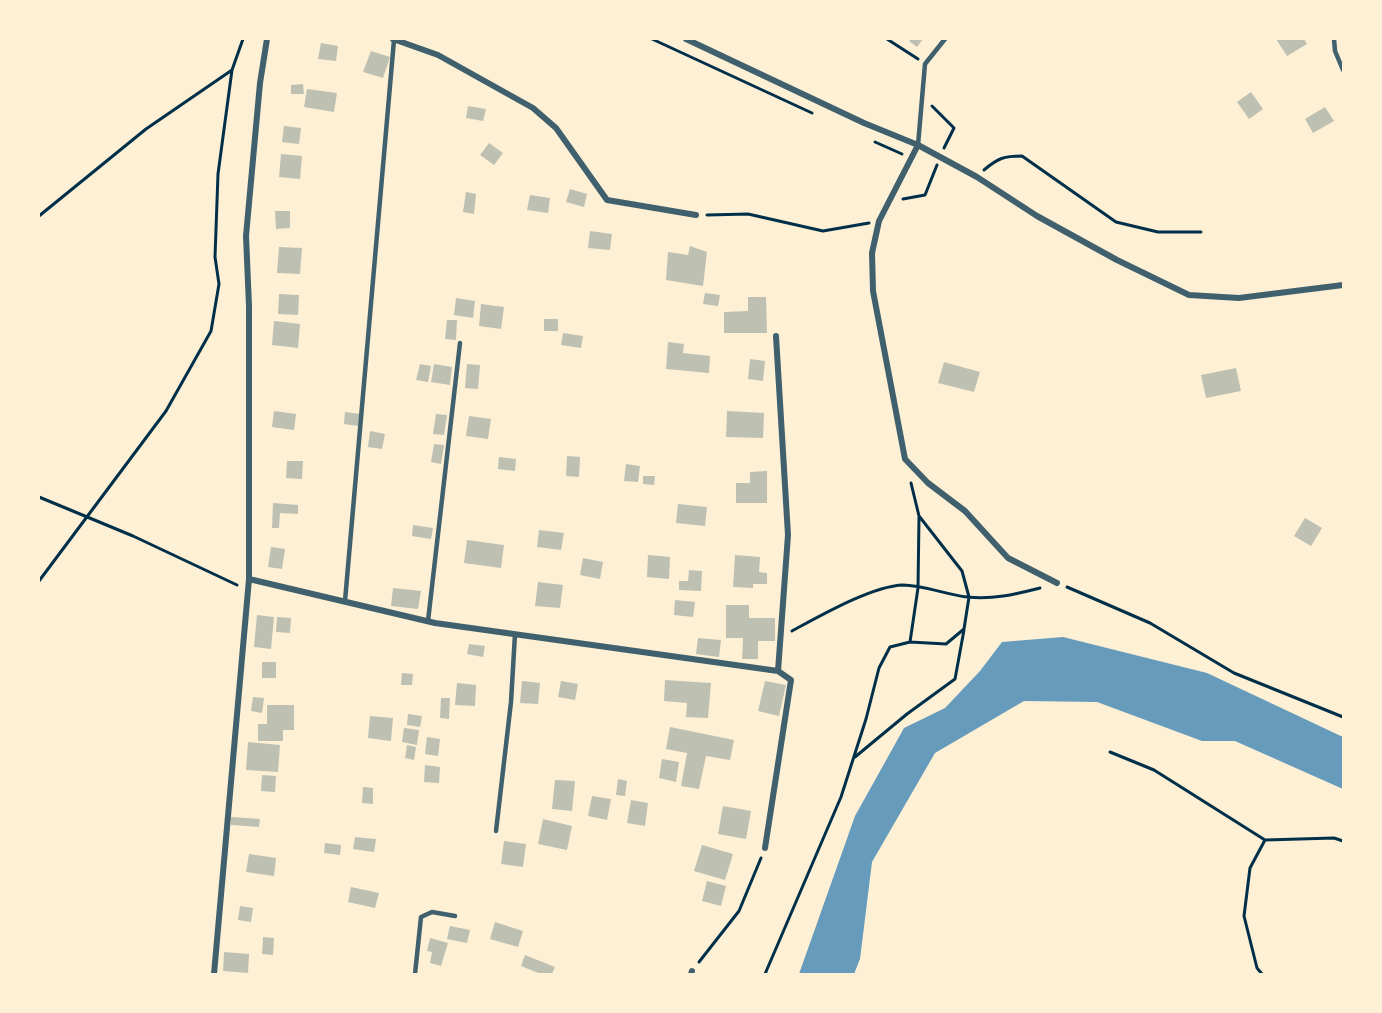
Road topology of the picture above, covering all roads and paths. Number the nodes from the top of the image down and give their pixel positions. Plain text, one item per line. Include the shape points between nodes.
1 (243, 39) edge
2 (267, 39) edge
3 (393, 39) edge
4 (652, 39) edge
5 (687, 39) edge
6 (887, 39) edge
7 (945, 39) edge
8 (1334, 39) edge
9 (925, 64) junction
10 (232, 70) junction
11 (1343, 70) edge
12 (816, 115) dead end
13 (869, 139) dead end
14 (918, 145) junction
15 (912, 158) junction
16 (977, 177) junction
17 (696, 215) joint
18 (39, 216) edge
19 (879, 221) junction
20 (1201, 232) dead end
21 (1343, 285) edge
22 (776, 336) dead end
23 (460, 343) dead end
24 (911, 481) dead end
25 (39, 497) edge
26 (919, 516) junction
27 (86, 517) junction
28 (249, 579) junction
29 (39, 581) edge
30 (1058, 583) junction
31 (918, 588) junction
32 (247, 596) junction
33 (969, 597) junction
34 (345, 602) junction
35 (428, 621) junction
36 (964, 629) junction
37 (514, 634) junction
38 (780, 638) junction
39 (910, 642) junction
40 (778, 671) junction
41 (1343, 717) edge
42 (1110, 752) dead end
43 (853, 759) junction
44 (496, 831) dead end
45 (1265, 840) junction
46 (1343, 842) edge
47 (765, 848) joint
48 (455, 916) dead end
49 (692, 973) edge
50 (214, 974) edge
51 (415, 974) edge
52 (765, 974) edge
53 (1262, 974) edge

1 - 10 path
2 - 28 street via 246,236
3 - 17 street via 438,55 533,108 556,128 607,200
3 - 34 lane
4 - 12 path
5 - 14 street
6 - 9 path
7 - 9 lane
8 - 11 lane
9 - 14 lane
10 - 18 path via 146,129
10 - 27 path via 218,174 215,257 219,284 211,332 166,411
13 - 15 path
14 - 15 street
14 - 16 street
15 - 19 street
16 - 20 path via 993,162 1006,156 1022,156 1116,222 1158,232
16 - 21 street via 1117,260 1189,295 1239,298
17 - 19 path via 748,214 823,231
19 - 30 street via 872,253 873,291 905,459 928,483 965,511 1008,558
22 - 38 street via 788,535
23 - 35 lane
24 - 26 path
25 - 27 path
26 - 31 path
26 - 33 path via 962,571
27 - 29 path
27 - 32 path via 236,583
28 - 32 street
28 - 34 street
30 - 33 path via 1004,598
30 - 41 path via 1150,623 1234,673
31 - 33 path
31 - 38 path via 903,585 876,592
31 - 39 path
32 - 50 street
33 - 36 path
34 - 35 street
35 - 37 street
36 - 39 path via 946,644
36 - 43 path via 955,679
37 - 40 street
37 - 44 lane via 511,702
38 - 40 street
39 - 43 path via 890,647 879,668
40 - 47 street via 791,680
42 - 45 path via 1154,770
43 - 52 path via 841,797
45 - 46 path via 1334,838
45 - 53 path via 1250,868 1244,916
47 - 49 path via 739,911
48 - 51 lane via 432,912 421,917

